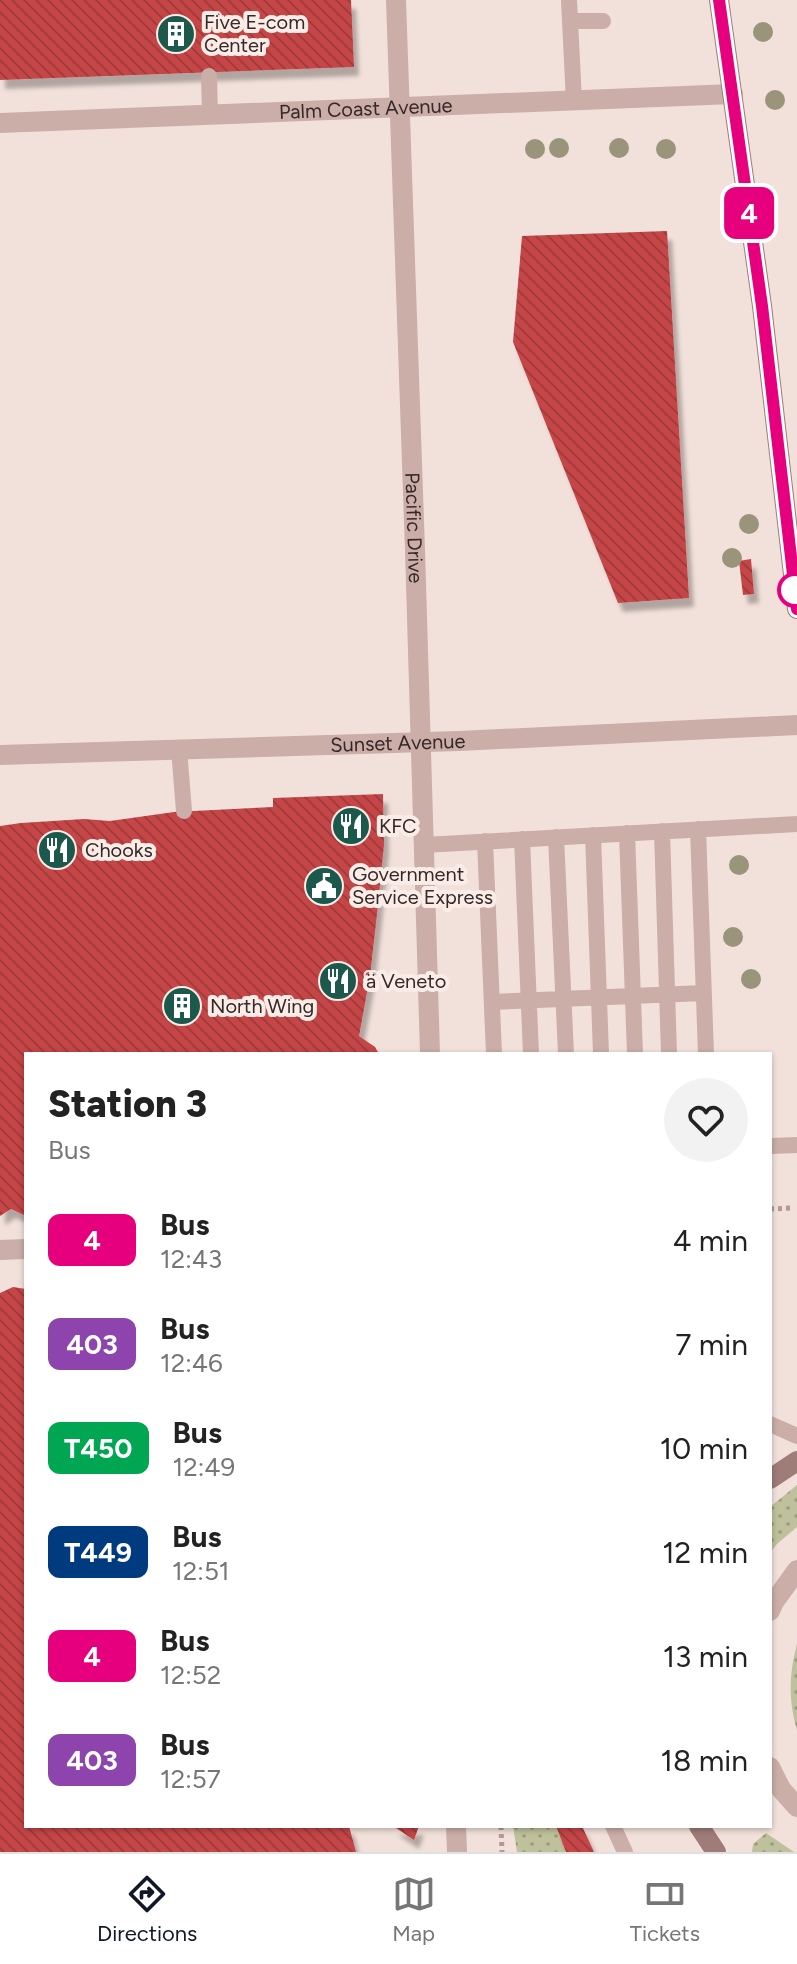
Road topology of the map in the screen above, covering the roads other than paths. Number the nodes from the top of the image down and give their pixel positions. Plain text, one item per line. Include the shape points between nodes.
1 (396, 0) edge
2 (569, 0) edge
3 (719, 0) edge
4 (570, 21) junction
5 (603, 21) dead end
6 (209, 76) dead end
7 (733, 94) junction
8 (574, 101) junction
9 (400, 107) junction
10 (210, 115) junction
11 (0, 123) edge
12 (797, 609) edge
13 (797, 725) edge
14 (421, 741) junction
15 (179, 749) junction
16 (0, 755) edge
17 (184, 811) dead end
18 (797, 824) edge
19 (698, 829) junction
20 (662, 831) junction
21 (627, 833) junction
22 (593, 835) junction
23 (556, 837) junction
24 (522, 839) junction
25 (485, 841) junction
26 (424, 845) junction
27 (703, 993) junction
28 (667, 995) junction
29 (633, 996) junction
30 (600, 997) junction
31 (564, 999) junction
32 (529, 1000) junction
33 (492, 1002) junction
34 (430, 1052) edge
35 (494, 1052) edge
36 (531, 1052) edge
37 (566, 1052) edge
38 (601, 1052) edge
39 (635, 1052) edge
40 (669, 1052) edge
41 (706, 1052) edge
42 (797, 1145) edge
43 (772, 1146) edge
44 (24, 1249) edge
45 (0, 1250) edge
46 (772, 1425) edge
47 (797, 1436) edge
48 (797, 1461) edge
49 (772, 1478) edge
50 (797, 1570) edge
51 (772, 1606) edge
52 (772, 1771) edge
53 (797, 1807) edge
54 (456, 1828) edge
55 (614, 1828) edge
56 (700, 1828) edge
57 (457, 1852) edge
58 (625, 1852) edge
59 (716, 1852) edge

1 - 9 street, Pacific Drive
2 - 4 lane
3 - 7 street
4 - 5 lane
4 - 8 lane
6 - 10 lane
7 - 8 street, Palm Coast Avenue
7 - 12 street
8 - 9 street, Palm Coast Avenue
9 - 10 street, Palm Coast Avenue
9 - 14 street, Pacific Drive
10 - 11 street, Palm Coast Avenue
13 - 14 street, Sunset Avenue
14 - 15 street, Sunset Avenue
14 - 26 street, Pacific Drive
15 - 16 street, Sunset Avenue
15 - 17 lane
18 - 19 lane
19 - 20 lane
19 - 27 lane
20 - 21 lane
20 - 28 lane
21 - 22 lane
21 - 29 lane
22 - 23 lane
22 - 30 lane
23 - 24 lane
23 - 31 lane
24 - 25 lane
24 - 32 lane
25 - 26 lane
25 - 33 lane
26 - 34 street, Pacific Drive
27 - 28 lane
27 - 41 lane
28 - 29 lane
28 - 40 lane
29 - 30 lane
29 - 39 lane
30 - 31 lane
30 - 38 lane
31 - 32 lane
31 - 37 lane
32 - 33 lane
32 - 36 lane
33 - 35 lane
42 - 43 lane
44 - 45 street
46 - 47 lane
48 - 49 street
50 - 51 street
52 - 53 street
54 - 57 street
55 - 58 lane
56 - 59 street

